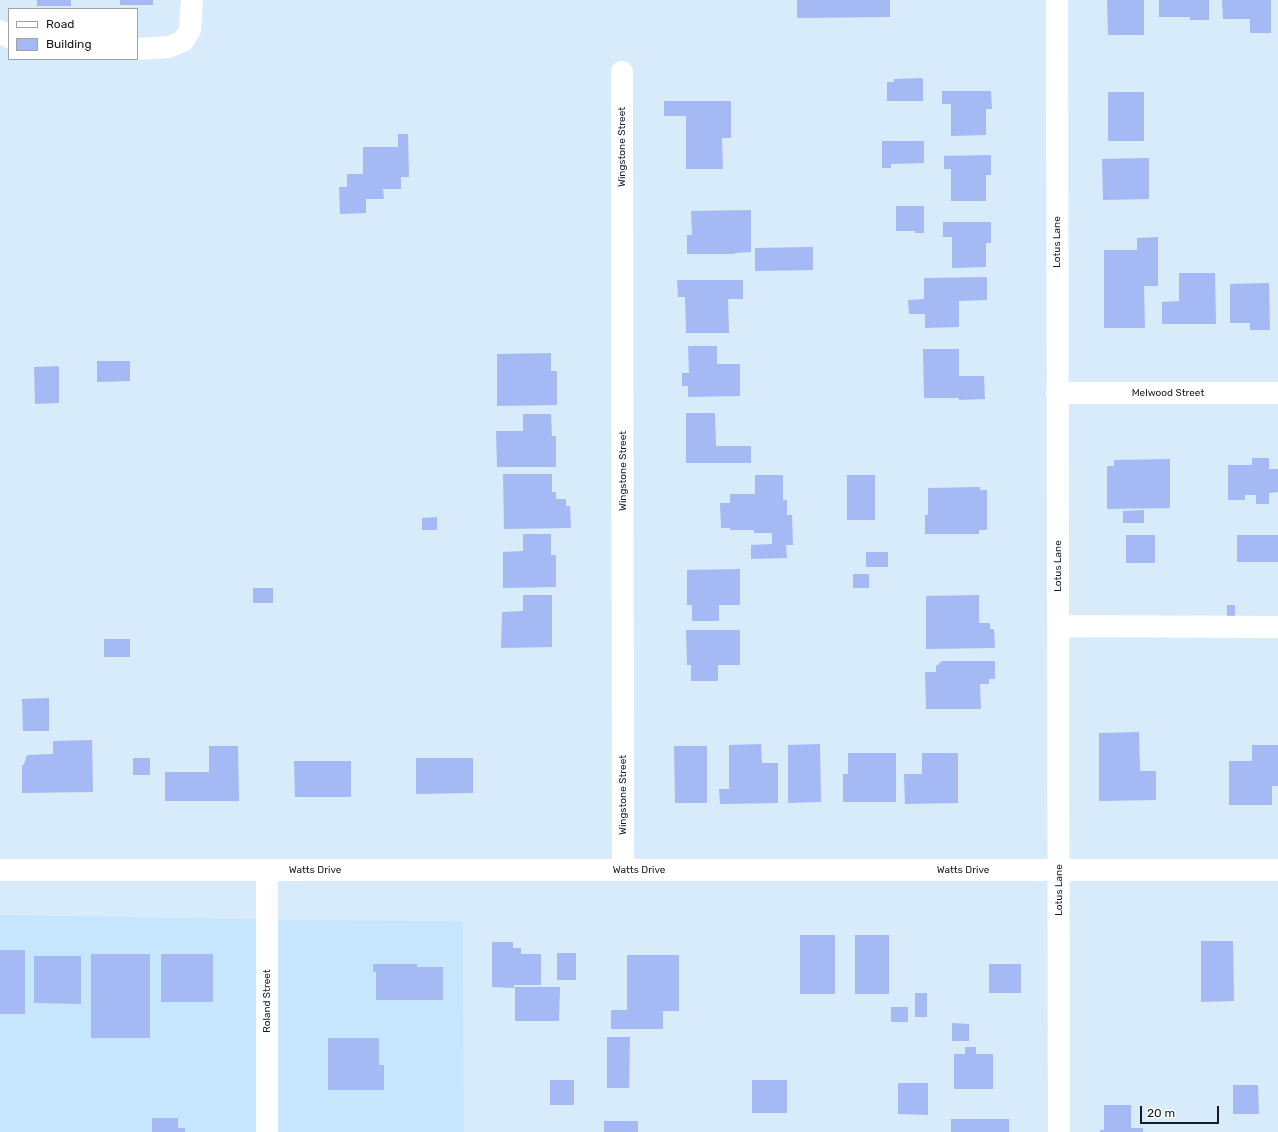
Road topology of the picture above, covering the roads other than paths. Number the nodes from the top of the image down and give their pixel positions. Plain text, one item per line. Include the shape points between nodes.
1 (192, 0) edge
2 (1057, 0) edge
3 (138, 49) edge
4 (622, 72) dead end
5 (1057, 393) junction
6 (1278, 393) edge
7 (1058, 626) junction
8 (1278, 627) edge
9 (0, 870) edge
10 (267, 870) junction
11 (623, 870) junction
12 (1058, 870) junction
13 (1278, 870) edge
14 (268, 1132) edge
15 (1059, 1132) edge

1 - 3 street via 190,30 183,41 169,47
2 - 5 street, Lotus Lane
4 - 11 street, Wingstone Street
5 - 6 street, Melwood Street
5 - 7 street, Lotus Lane
7 - 8 street
7 - 12 street, Lotus Lane
9 - 10 street, Watts Drive
10 - 11 street, Watts Drive
10 - 14 street, Roland Street
11 - 12 street, Watts Drive
12 - 13 street, Watts Drive
12 - 15 street, Lotus Lane

